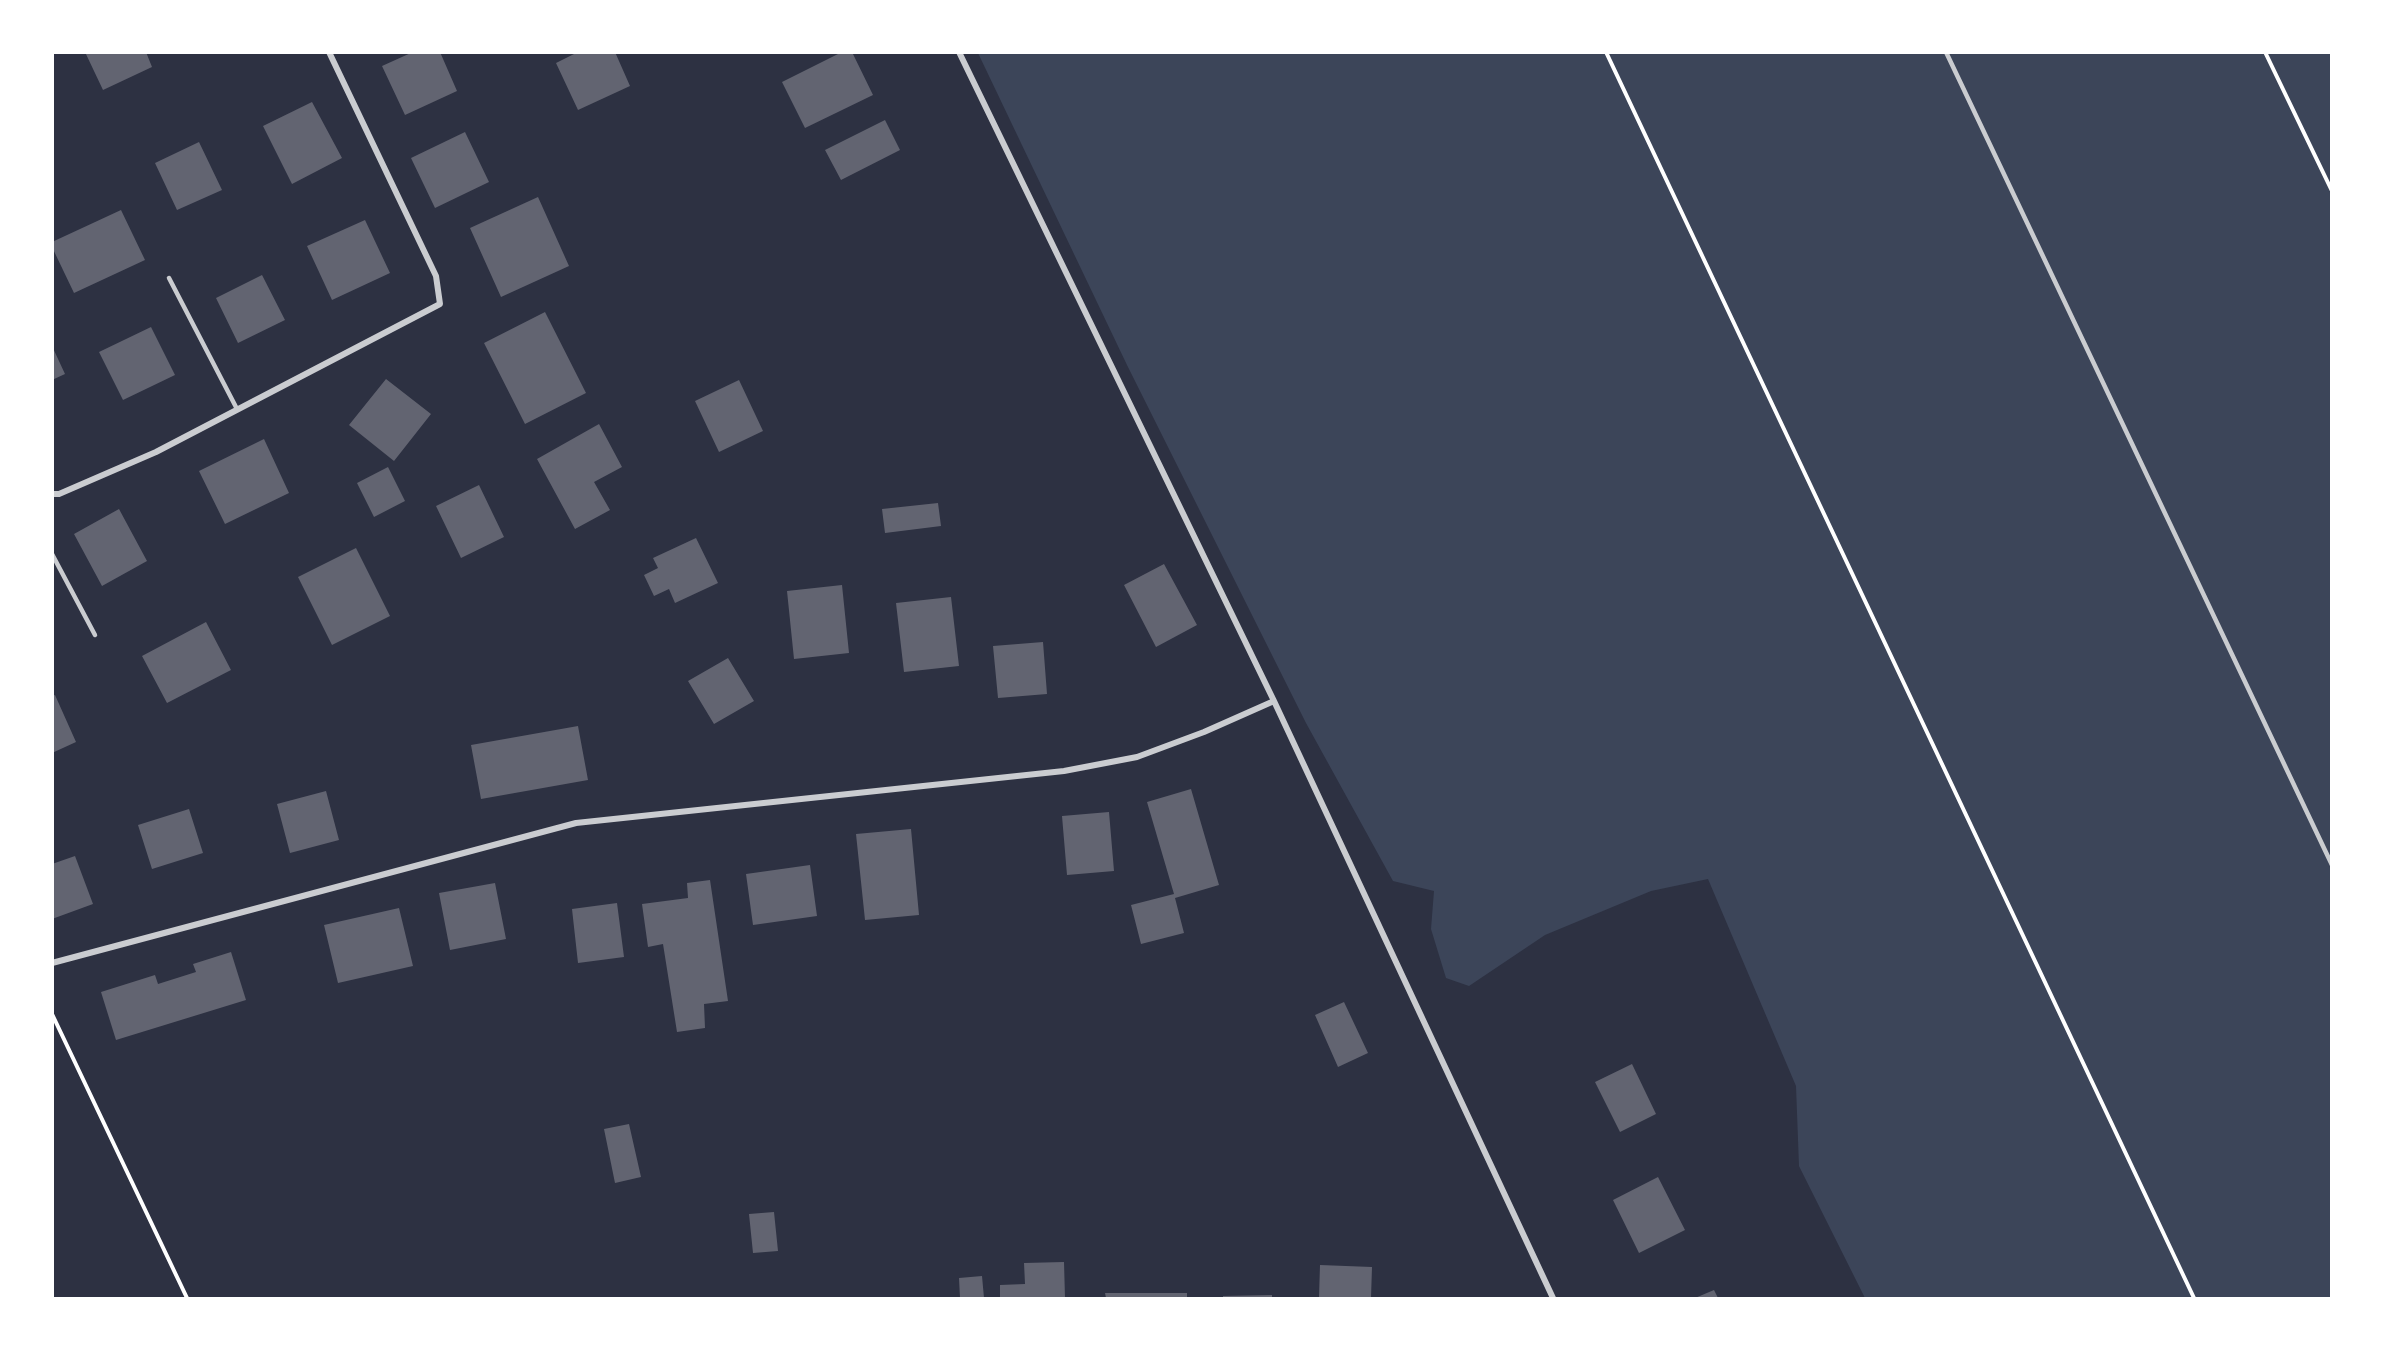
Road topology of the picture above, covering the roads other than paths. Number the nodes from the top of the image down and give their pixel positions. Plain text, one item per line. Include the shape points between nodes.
1 (329, 52) edge
2 (959, 52) edge
3 (1946, 52) edge
4 (169, 278) dead end
5 (237, 409) junction
6 (52, 494) edge
7 (52, 554) edge
8 (94, 634) dead end
9 (1274, 701) junction
10 (2331, 865) edge
11 (52, 963) edge
12 (1553, 1299) edge

1 - 5 street via 436,276 440,304
2 - 9 street
3 - 10 lane
4 - 5 lane
5 - 6 street via 156,452
7 - 8 lane
9 - 11 street via 1137,757 1064,771 576,823
9 - 12 street

